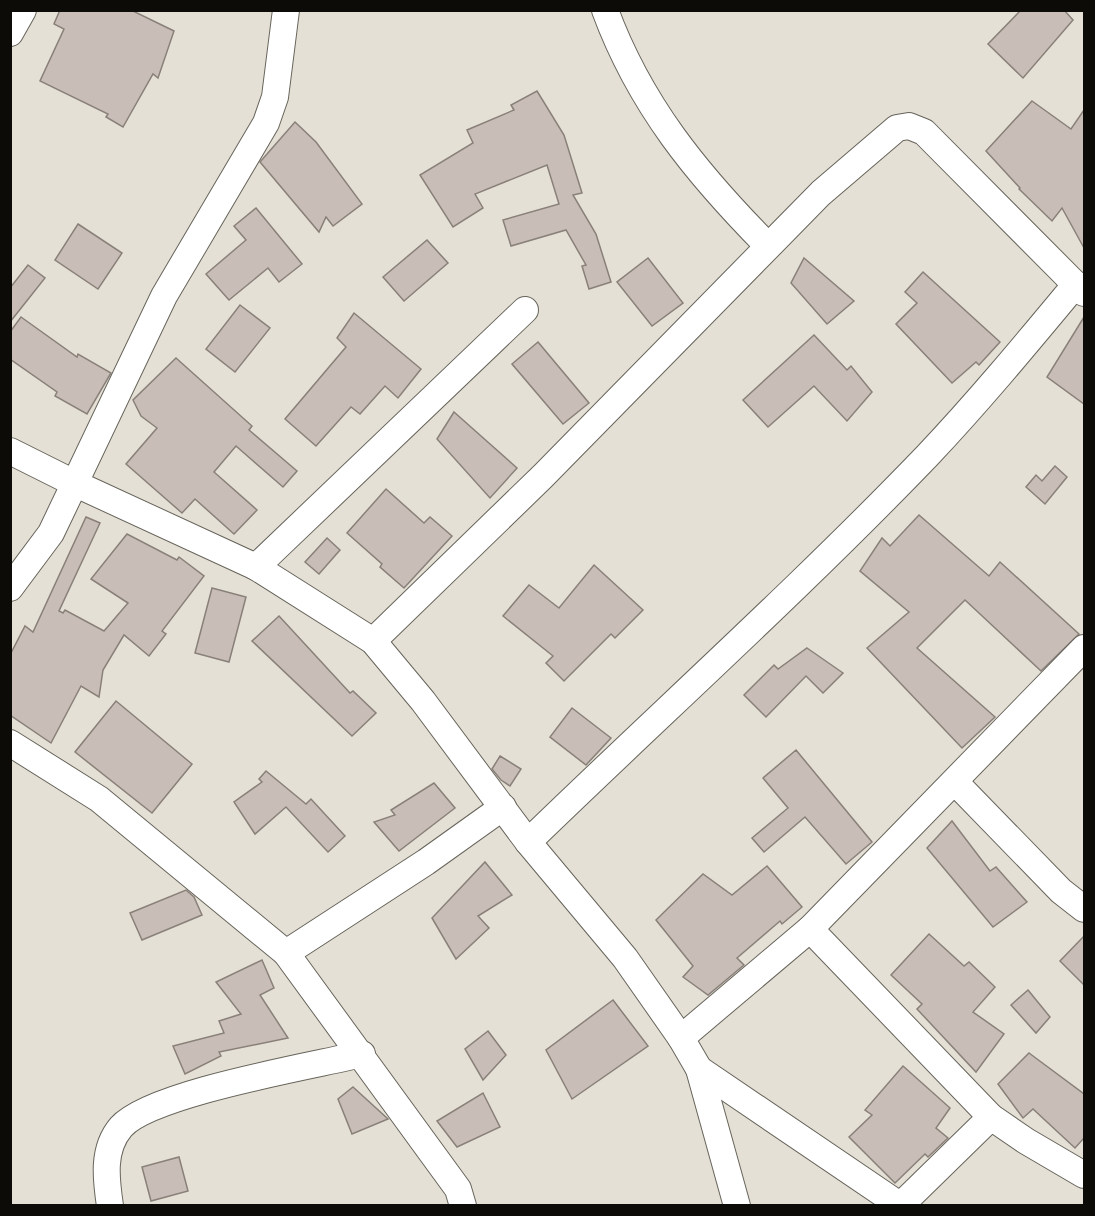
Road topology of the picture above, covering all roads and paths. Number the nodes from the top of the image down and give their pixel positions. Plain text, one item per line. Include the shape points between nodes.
1 (23, 10) edge
2 (286, 10) edge
3 (605, 10) edge
4 (10, 33) edge
5 (768, 245) junction
6 (1080, 289) edge
7 (525, 310) dead end
8 (10, 451) edge
9 (76, 484) junction
10 (255, 567) junction
11 (10, 588) edge
12 (373, 641) junction
13 (1084, 648) edge
14 (10, 743) edge
15 (955, 782) junction
16 (503, 807) junction
17 (528, 842) junction
18 (1084, 909) edge
19 (810, 929) junction
20 (286, 953) junction
21 (681, 1038) junction
22 (362, 1054) junction
23 (699, 1070) junction
24 (992, 1117) junction
25 (1084, 1175) edge
26 (901, 1205) edge
27 (111, 1206) edge
28 (464, 1206) edge
29 (736, 1206) edge

1 - 4 street
2 - 9 street via 275,97 266,123 164,296
3 - 5 street via 621,52 679,147
5 - 6 street via 897,128 909,126 924,132
5 - 12 street via 543,476
6 - 17 street via 845,539
7 - 10 street
8 - 9 street
9 - 10 street
9 - 11 street via 51,533
10 - 12 street
12 - 16 street
13 - 15 street
14 - 20 street via 99,798
15 - 18 street via 1061,891
15 - 19 street
16 - 17 street
16 - 20 street
17 - 21 street via 625,958
19 - 21 street
19 - 24 street
20 - 22 street
21 - 23 street
22 - 27 street via 176,1098 139,1113 121,1127 108,1150 106,1181
22 - 28 street via 458,1189
23 - 26 street
23 - 29 street
24 - 25 street
24 - 26 street

